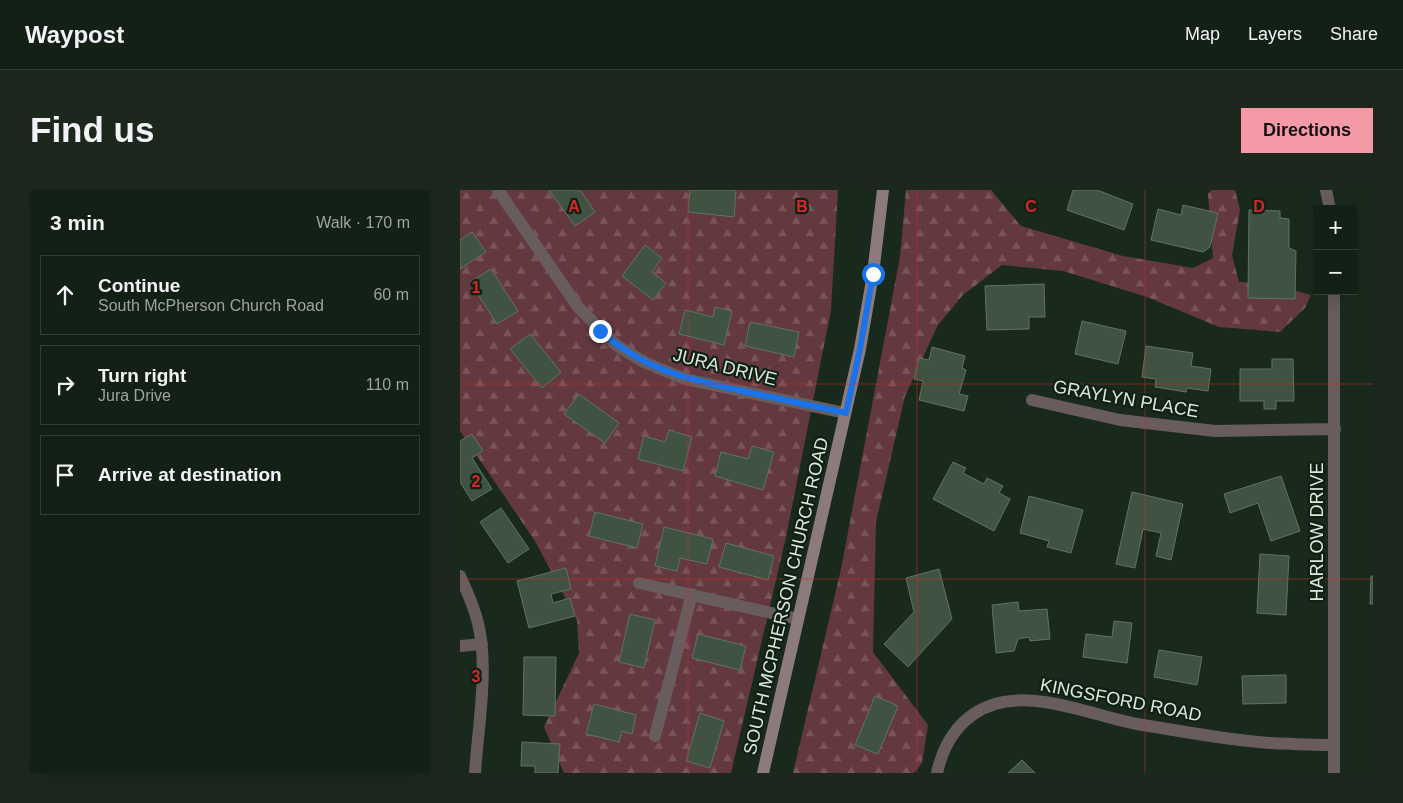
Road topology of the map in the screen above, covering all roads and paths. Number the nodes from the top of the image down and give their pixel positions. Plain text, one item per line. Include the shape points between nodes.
1 (498, 190) edge
2 (883, 190) edge
3 (1326, 190) edge
4 (1329, 205) edge
5 (1334, 295) edge
6 (1032, 400) dead end
7 (846, 413) junction
8 (1335, 429) junction
9 (460, 576) edge
10 (639, 582) dead end
11 (692, 594) junction
12 (798, 618) junction
13 (482, 644) junction
14 (460, 646) edge
15 (655, 736) dead end
16 (1334, 745) junction
17 (475, 773) edge
18 (763, 773) edge
19 (937, 773) edge
20 (1334, 773) edge

1 - 7 street, JURA DRIVE via 578,307 616,346 685,379
2 - 7 main road, SOUTH MCPHERSON CHURCH ROAD via 873,274
3 - 4 street
5 - 8 street, HARLOW DRIVE
6 - 8 street, GRAYLYN PLACE via 1120,420 1215,431
7 - 12 main road, SOUTH MCPHERSON CHURCH ROAD
8 - 16 street, HARLOW DRIVE
9 - 13 street via 478,622
10 - 11 street
11 - 12 street
11 - 15 street
12 - 18 main road, SOUTH MCPHERSON CHURCH ROAD
13 - 14 street
13 - 17 street via 483,676
16 - 19 street, KINGSFORD ROAD via 1236,739 1135,723 1026,700 995,704 968,719 948,740
16 - 20 street, HARLOW DRIVE

